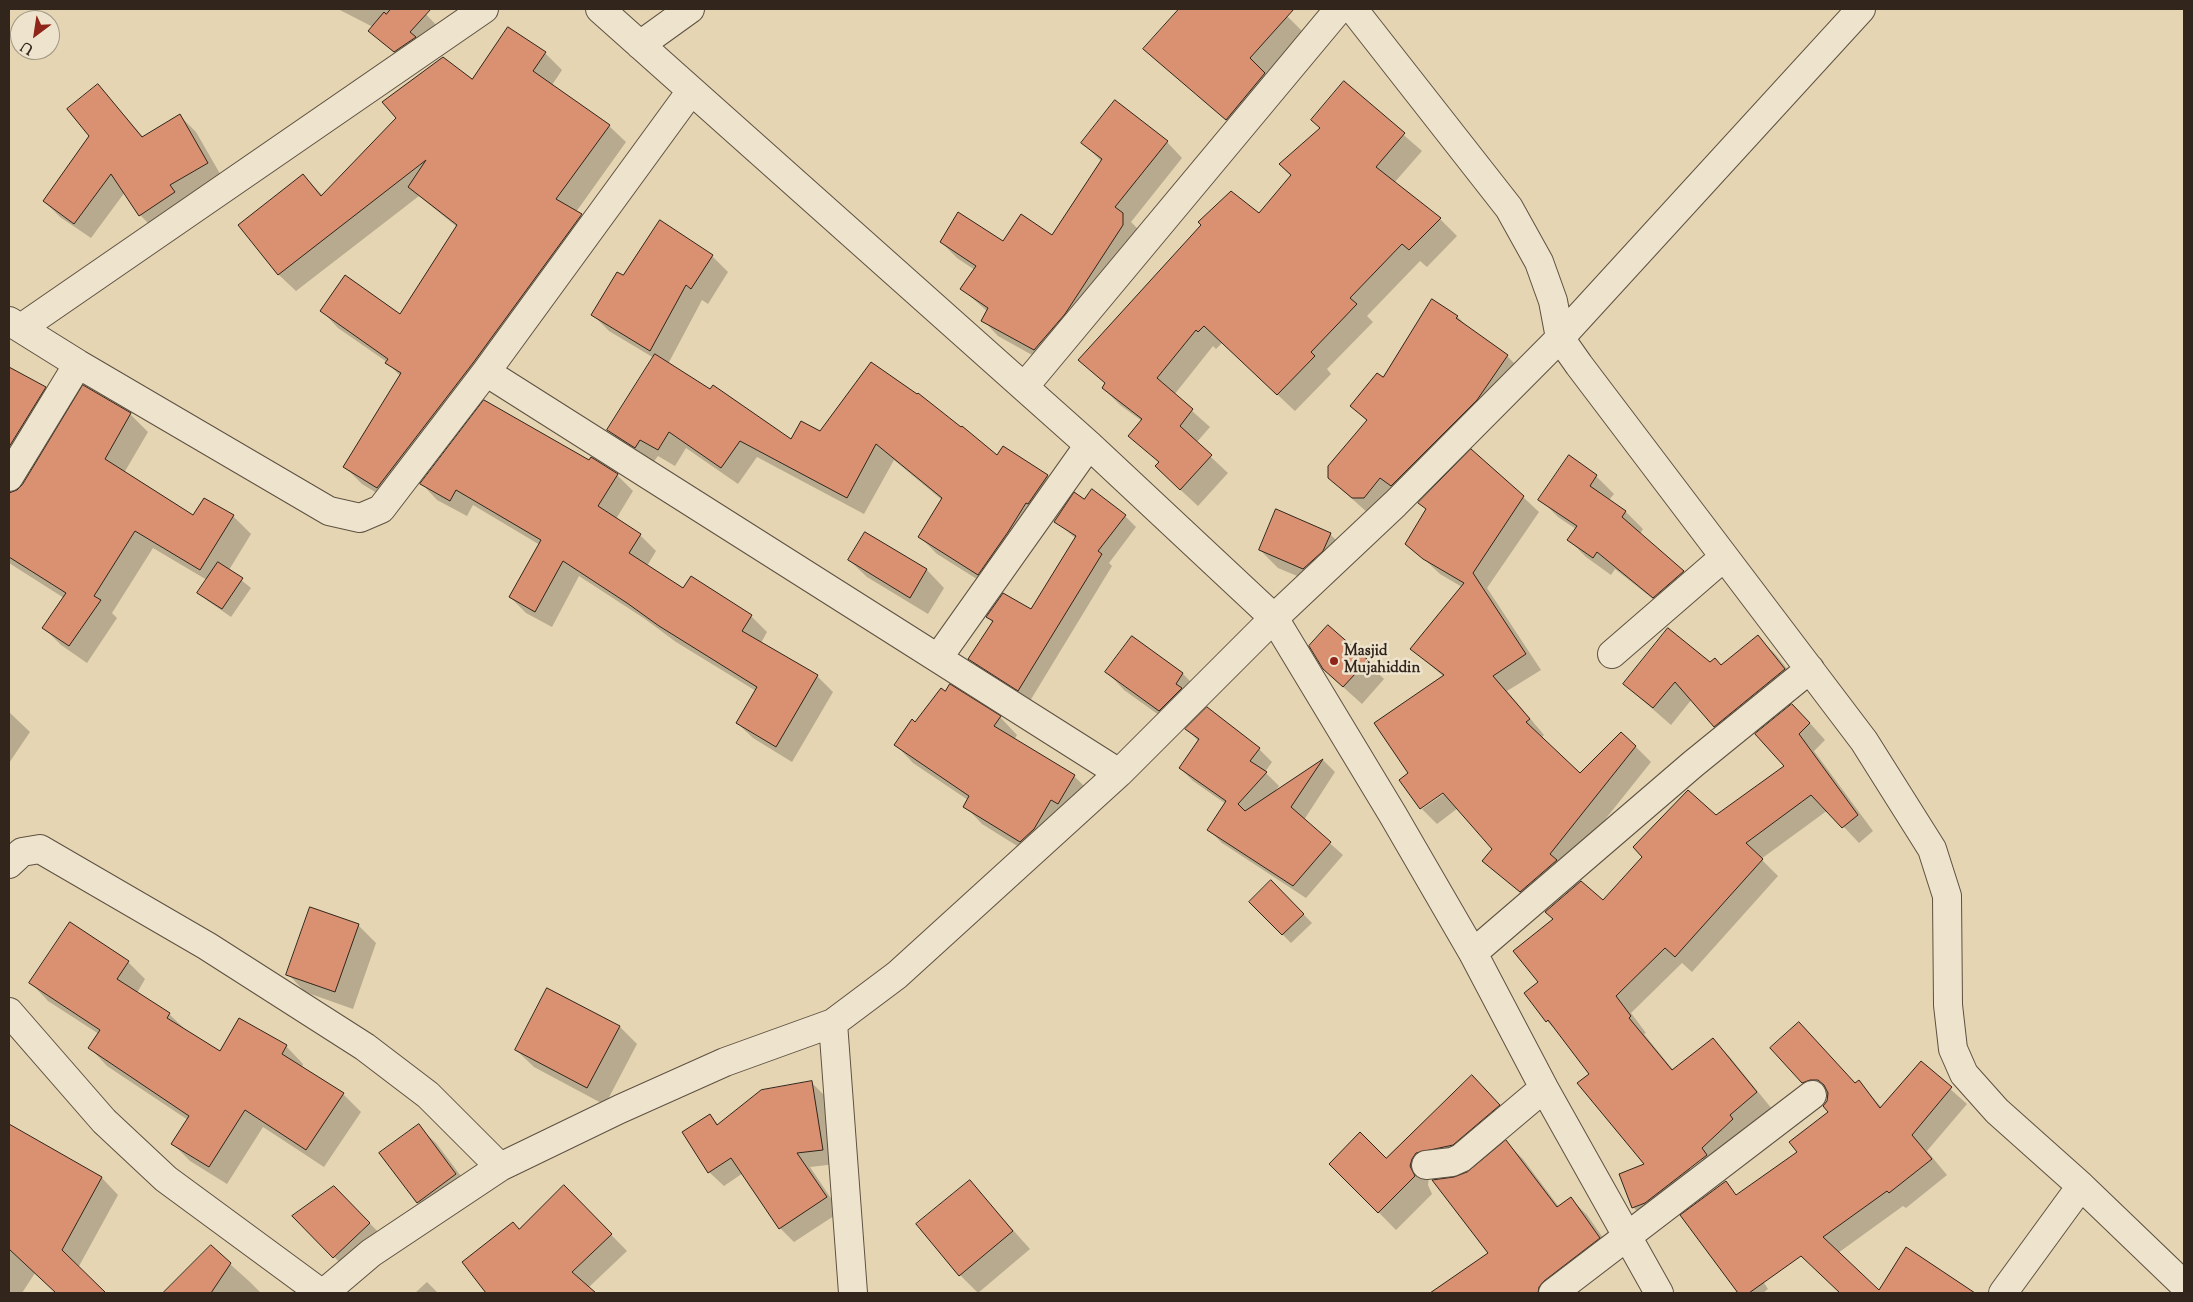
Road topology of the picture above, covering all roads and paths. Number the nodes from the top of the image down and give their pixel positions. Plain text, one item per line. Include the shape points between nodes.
1 (484, 9) edge
2 (600, 9) edge
3 (690, 9) edge
4 (1339, 9) edge
5 (1352, 9) edge
6 (1862, 9) edge
7 (640, 45) junction
8 (692, 91) junction
9 (15, 324) edge
10 (1560, 338) junction
11 (78, 364) junction
12 (486, 372) junction
13 (1024, 387) junction
14 (1088, 445) junction
15 (9, 477) edge
16 (1724, 557) junction
17 (1274, 618) junction
18 (1612, 654) dead end
19 (938, 658) junction
20 (1810, 669) junction
21 (1119, 773) junction
22 (9, 864) edge
23 (1473, 954) junction
24 (9, 1012) edge
25 (832, 1023) junction
26 (1544, 1088) junction
27 (1812, 1095) dead end
28 (1426, 1165) dead end
29 (500, 1167) junction
30 (2081, 1186) junction
31 (1627, 1238) junction
32 (2184, 1285) edge
33 (322, 1293) edge
34 (853, 1293) edge
35 (1553, 1293) edge
36 (1659, 1293) edge
37 (2003, 1293) edge

1 - 9 street
2 - 7 street
3 - 7 street
4 - 13 street
5 - 10 street via 1509,208 1539,262 1553,301
6 - 10 street
7 - 8 street
8 - 12 street
8 - 13 street
9 - 11 street
10 - 16 street
10 - 17 street via 1395,504
11 - 12 street via 329,511 360,518 381,509
11 - 15 street
12 - 19 street
13 - 14 street
14 - 17 street
14 - 19 street
16 - 18 street
16 - 20 street
17 - 21 street
17 - 23 street
19 - 21 street
20 - 23 street via 1692,764
20 - 30 street via 1864,741 1932,849 1947,896 1948,1005 1953,1049 1964,1074 1997,1111
21 - 25 street via 897,974
22 - 29 street via 22,852 40,849 207,946 365,1047 428,1095
23 - 26 street
24 - 33 street via 104,1121 166,1179
25 - 29 street via 725,1062
25 - 34 street
26 - 28 street via 1461,1158
26 - 31 street
27 - 31 street
29 - 33 street via 372,1253
30 - 32 street
30 - 37 street
31 - 35 street
31 - 36 street

